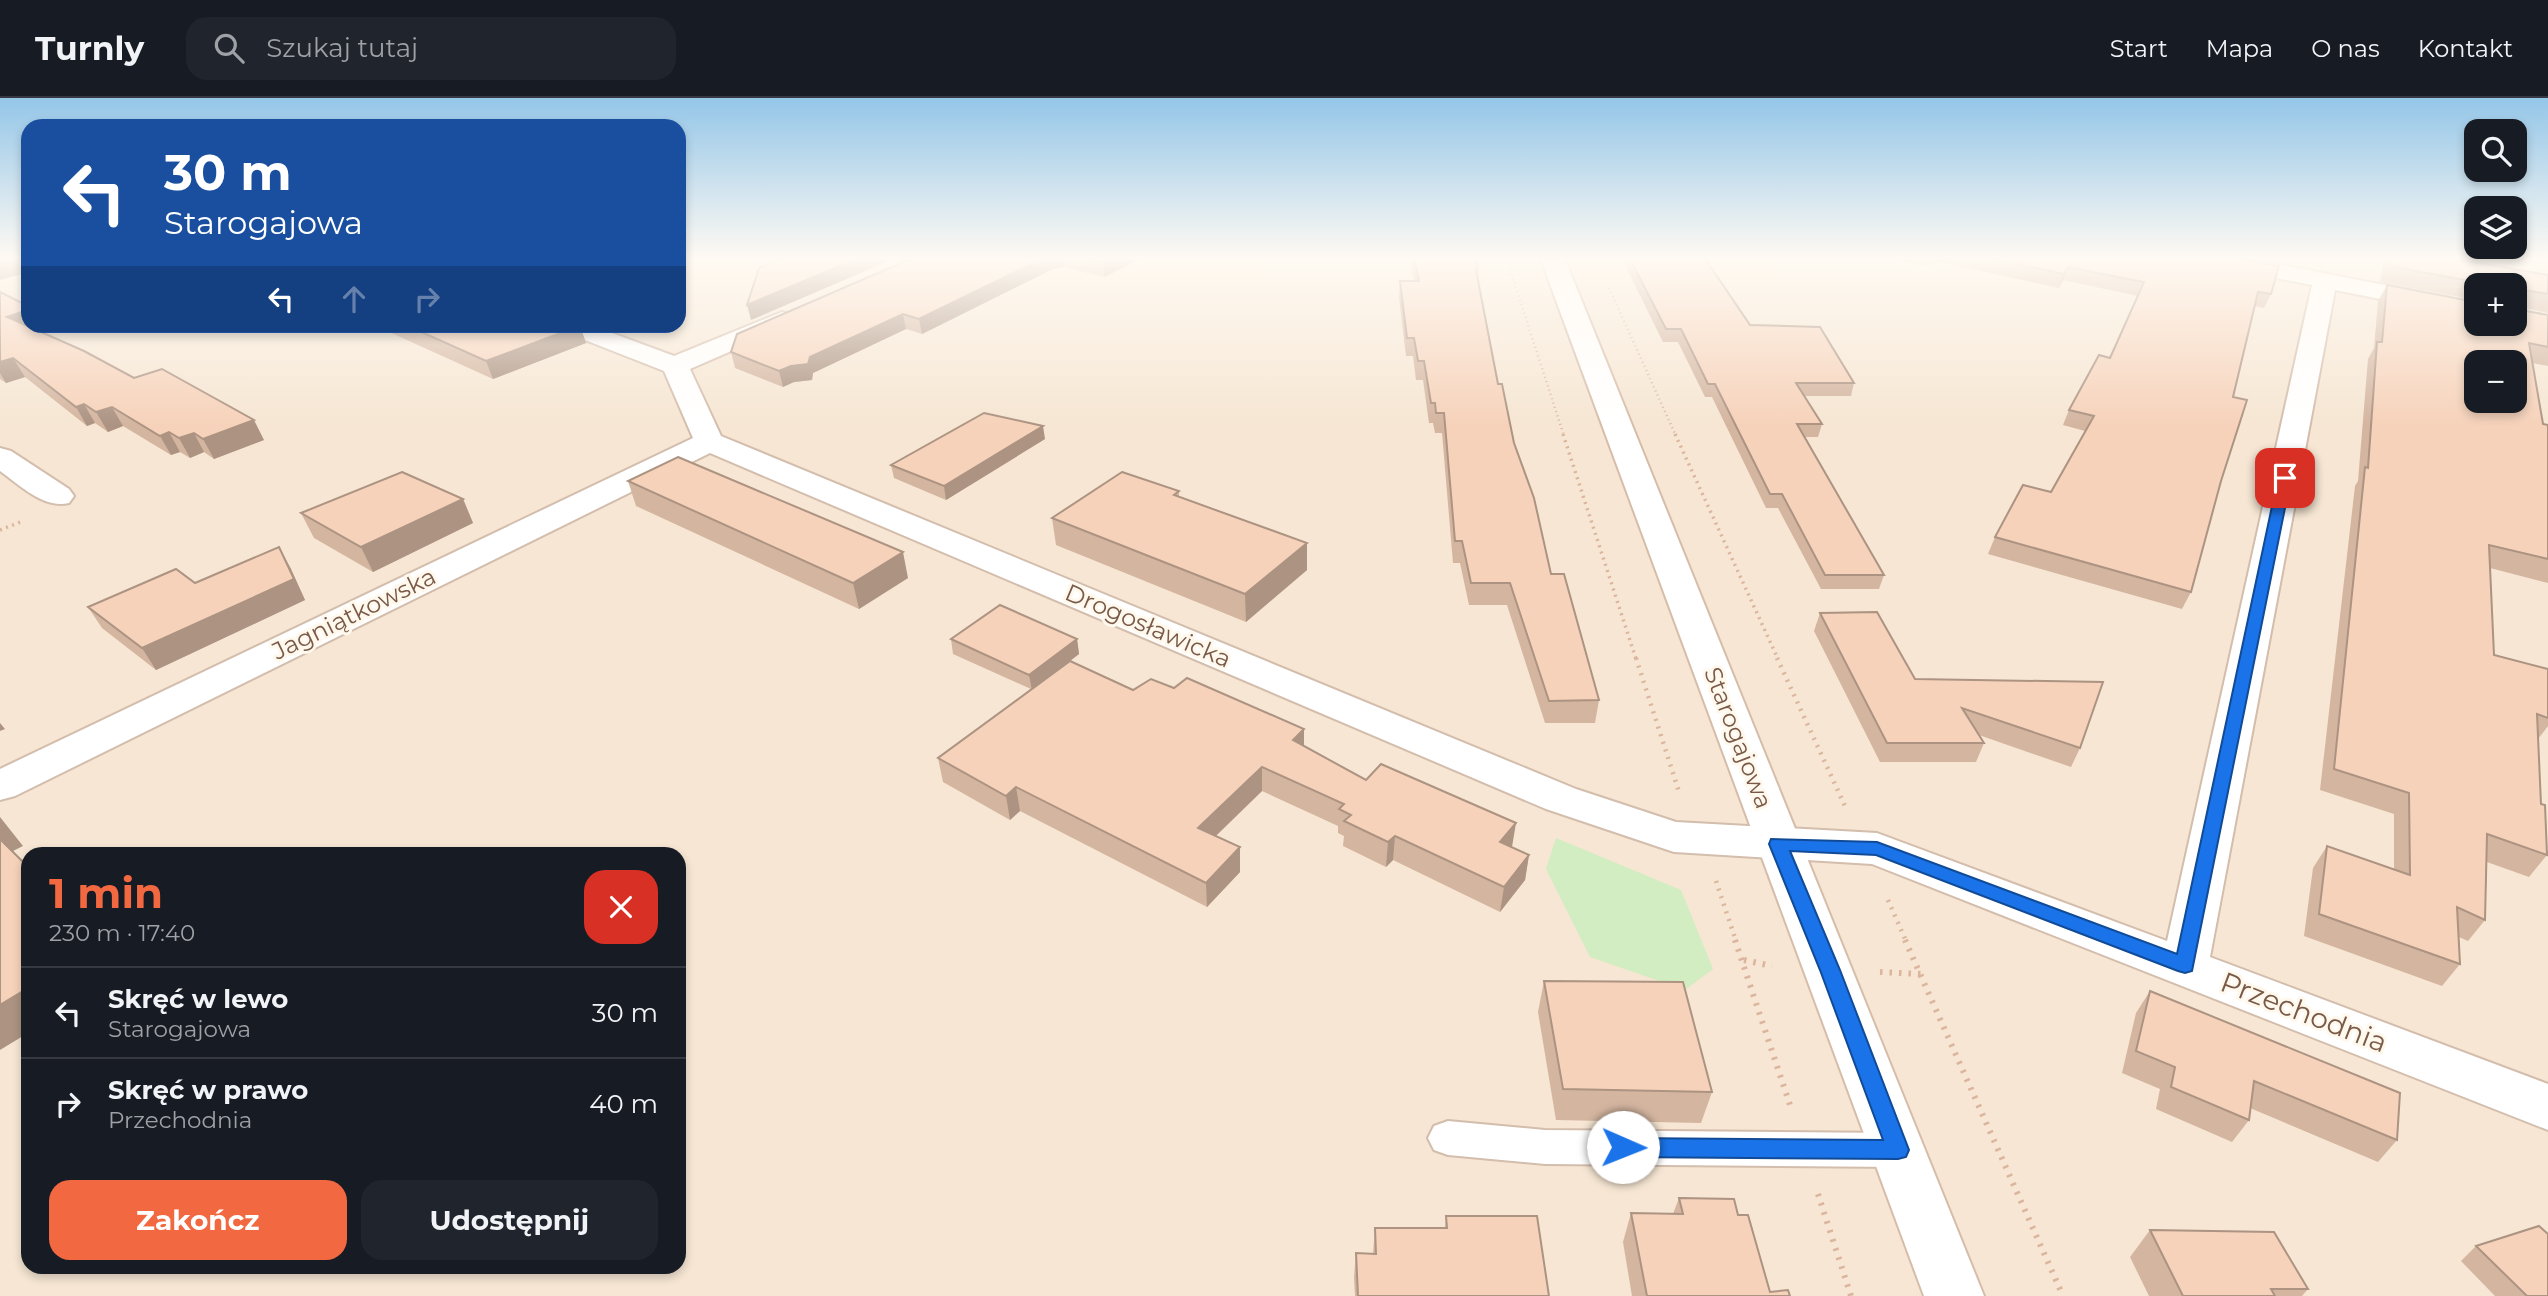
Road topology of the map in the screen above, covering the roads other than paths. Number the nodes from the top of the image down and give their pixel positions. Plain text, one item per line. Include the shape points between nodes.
1 (799, 313) edge
2 (1574, 313) edge
3 (2318, 313) edge
4 (589, 333) edge
5 (675, 366) junction
6 (709, 442) junction
7 (0, 457) edge
8 (58, 496) dead end
9 (0, 786) edge
10 (1778, 844) junction
11 (2185, 965) junction
12 (2548, 1107) edge
13 (1448, 1138) dead end
14 (1898, 1150) junction
15 (1954, 1296) edge

1 - 5 street
2 - 10 street, Starogajowa
3 - 11 street
4 - 5 street
5 - 6 street
6 - 9 street, Jagniątkowska
6 - 10 street, Drogosławicka via 1561,799 1674,837
7 - 8 street
10 - 11 street, Przechodnia via 1877,849
10 - 14 street, Starogajowa
11 - 12 street, Przechodnia
13 - 14 lane via 1545,1147
14 - 15 street, Starogajowa

